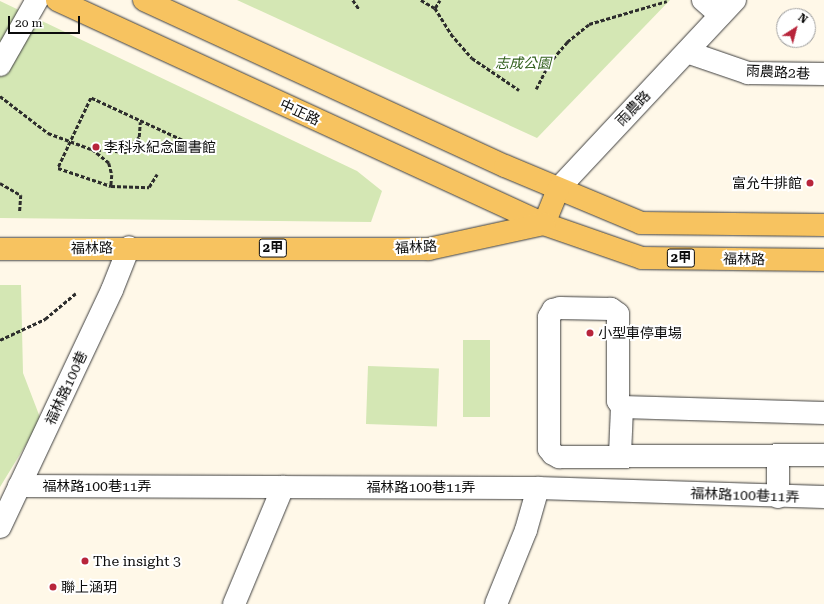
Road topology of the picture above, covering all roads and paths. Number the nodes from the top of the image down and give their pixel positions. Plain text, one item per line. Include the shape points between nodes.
1 (37, 0) edge
2 (57, 0) edge
3 (144, 0) edge
4 (353, 0) edge
5 (421, 0) edge
6 (440, 0) edge
7 (703, 0) edge
8 (667, 1) edge
9 (728, 7) edge
10 (435, 8) junction
11 (359, 10) dead end
12 (687, 52) junction
13 (0, 65) edge
14 (824, 74) edge
15 (536, 89) dead end
16 (519, 90) dead end
17 (0, 96) edge
18 (140, 121) junction
19 (70, 141) junction
20 (91, 149) junction
21 (124, 152) junction
22 (157, 174) dead end
23 (0, 183) edge
24 (110, 186) junction
25 (558, 189) junction
26 (20, 211) dead end
27 (544, 224) junction
28 (824, 225) edge
29 (129, 247) junction
30 (0, 249) edge
31 (824, 260) edge
32 (76, 293) dead end
33 (0, 340) edge
34 (622, 407) junction
35 (824, 413) edge
36 (778, 455) junction
37 (824, 455) edge
38 (620, 456) junction
39 (19, 486) junction
40 (283, 487) junction
41 (538, 488) junction
42 (778, 496) junction
43 (824, 497) edge
44 (0, 527) edge
45 (234, 604) edge
46 (496, 604) edge

1 - 13 street
2 - 27 main road, 中正路
3 - 25 main road
4 - 11 path
5 - 10 path
6 - 10 path
7 - 9 street
8 - 15 path via 589,24 567,42 549,63
9 - 12 street, 雨農路
10 - 16 path via 472,58
12 - 14 street, 雨農路2巷 via 748,73
12 - 25 street, 雨農路
17 - 19 path via 48,133
18 - 19 path via 91,98
18 - 21 path via 139,138
18 - 21 path via 182,140 180,145
19 - 20 path
19 - 24 path via 58,168
20 - 21 path
20 - 24 path via 109,163 112,175
22 - 24 path via 149,187
23 - 26 path via 21,195
25 - 27 main road, 雨農路
25 - 28 main road via 641,223
27 - 29 main road, 福林路 / 2甲 via 430,248
27 - 31 main road, 福林路 / 2甲 via 642,258
29 - 30 main road, 福林路 / 2甲
29 - 39 street, 福林路100巷 via 112,290
32 - 33 path via 45,319
34 - 35 street
34 - 38 street
34 - 38 street via 618,401 618,314 611,310 553,310 549,317 549,449 559,457
36 - 37 street
36 - 38 street
36 - 42 street
39 - 40 street, 福林路100巷11弄
39 - 44 street, 福林路100巷
40 - 41 street, 福林路100巷11弄
40 - 45 street
41 - 42 street, 福林路100巷11弄
41 - 46 street via 526,530
42 - 43 street, 福林路100巷11弄

